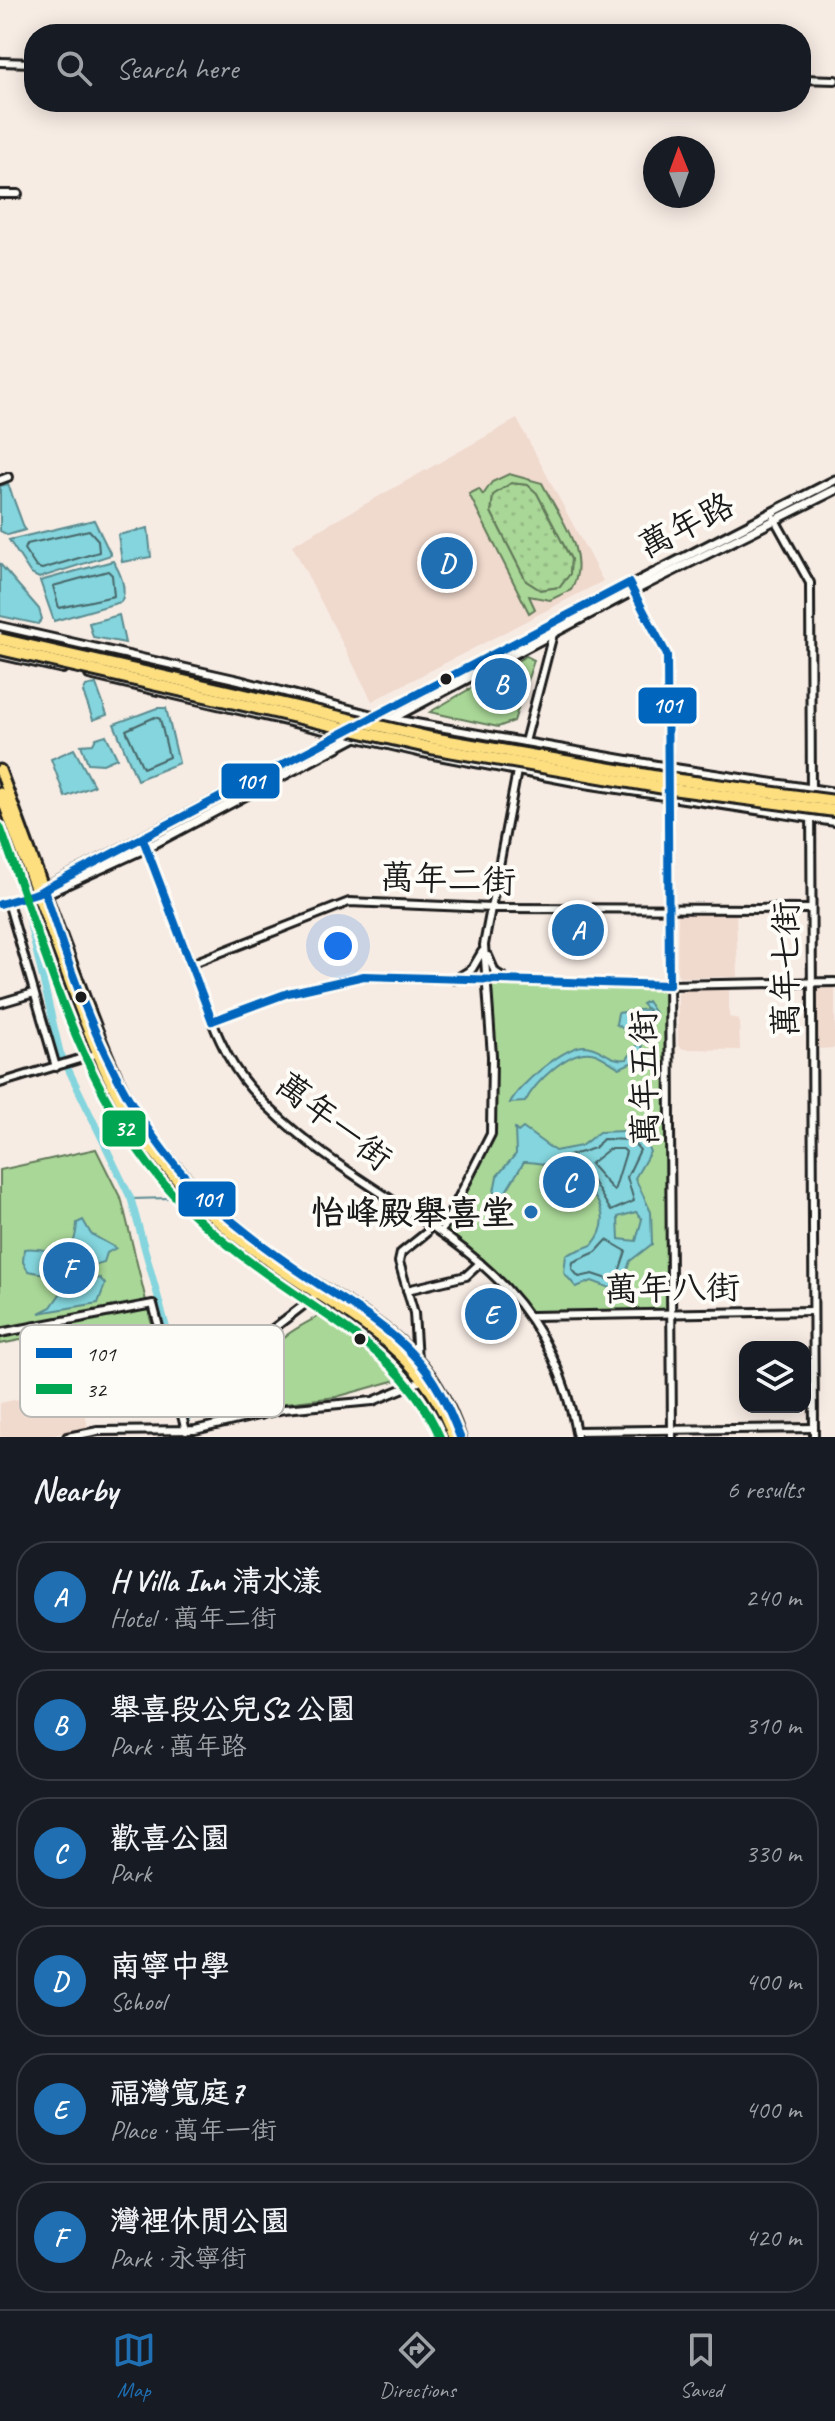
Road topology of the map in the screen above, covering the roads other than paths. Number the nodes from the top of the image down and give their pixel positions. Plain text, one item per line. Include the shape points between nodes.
1 (0, 62) edge
2 (24, 63) edge
3 (811, 79) edge
4 (835, 80) edge
5 (0, 194) edge
6 (18, 194) dead end
7 (8, 477) dead end
8 (0, 480) edge
9 (835, 480) edge
10 (835, 490) edge
11 (770, 512) junction
12 (775, 521) junction
13 (631, 587) junction
14 (555, 622) junction
15 (0, 626) edge
16 (553, 633) junction
17 (0, 639) edge
18 (0, 652) edge
19 (376, 716) junction
20 (393, 718) junction
21 (339, 735) junction
22 (353, 739) junction
23 (525, 742) junction
24 (668, 767) junction
25 (0, 770) edge
26 (517, 771) junction
27 (813, 790) junction
28 (835, 792) edge
29 (0, 793) edge
30 (668, 795) junction
31 (835, 801) edge
32 (835, 811) edge
33 (810, 818) junction
34 (835, 822) edge
35 (144, 844) junction
36 (38, 893) junction
37 (7, 902) edge
38 (492, 908) junction
39 (811, 909) junction
40 (669, 910) junction
41 (484, 945) junction
42 (191, 964) junction
43 (454, 980) junction
44 (487, 981) junction
45 (511, 982) junction
46 (811, 982) junction
47 (835, 982) edge
48 (669, 985) junction
49 (34, 993) junction
50 (0, 1003) edge
51 (212, 1021) junction
52 (96, 1054) junction
53 (56, 1066) junction
54 (0, 1083) edge
55 (442, 1230) junction
56 (426, 1233) dead end
57 (480, 1263) junction
58 (407, 1290) junction
59 (320, 1291) junction
60 (813, 1311) junction
61 (672, 1314) junction
62 (532, 1316) junction
63 (42, 1325) edge
64 (158, 1325) edge
65 (277, 1325) edge
66 (20, 1329) edge
67 (0, 1333) edge
68 (416, 1362) junction
69 (428, 1376) junction
70 (284, 1412) edge
71 (182, 1417) edge
72 (252, 1417) edge
73 (814, 1428) junction
74 (186, 1431) junction
75 (576, 1434) edge
76 (672, 1434) edge
77 (67, 1437) edge
78 (453, 1437) edge
79 (460, 1437) edge
80 (814, 1437) edge

1 - 2 street
3 - 4 street
5 - 6 street
7 - 8 street
9 - 11 street, 萬年路
10 - 12 street, 萬年路
11 - 12 street, 萬年七街
11 - 13 street, 萬年路
12 - 13 street, 萬年路
12 - 27 street, 萬年七街 via 810,583
13 - 14 street, 萬年路
13 - 16 street, 萬年路
13 - 24 street, 萬年五街 via 667,655
14 - 16 street
14 - 19 street, 萬年路
15 - 19 street
16 - 20 street, 萬年路
16 - 23 street
17 - 31 highway, bridge via 432,738
18 - 21 street
18 - 32 highway, bridge via 431,748
19 - 20 street
19 - 21 street, 萬年路
20 - 22 street, 萬年路
20 - 23 street
21 - 22 street
21 - 35 street, 萬年路
22 - 26 street
22 - 35 street, 萬年路
23 - 24 street
24 - 27 street
24 - 30 street, 萬年五街
25 - 36 main road
26 - 30 street
26 - 38 street
27 - 28 street
27 - 33 street, 萬年七街
29 - 36 main road
30 - 33 street
30 - 40 street, 萬年五街
33 - 34 street
33 - 39 street, 萬年七街
35 - 36 street, 萬年路
35 - 42 street, 萬年一街
36 - 37 street
36 - 52 main road
36 - 59 main road via 108,1062 144,1127 220,1212
37 - 49 street
38 - 40 street, 萬年二街
38 - 41 street
38 - 42 street, 萬年二街 via 349,902
39 - 40 street, 萬年二街
39 - 46 street, 萬年七街
40 - 48 street, 萬年五街
41 - 43 street via 476,965
41 - 44 street
41 - 45 street via 495,972
42 - 51 street, 萬年一街
43 - 44 street
43 - 51 street via 364,976 288,993
44 - 45 street
44 - 55 street via 491,1134
45 - 48 street
46 - 47 street
46 - 48 street
46 - 60 street, 萬年七街
48 - 61 street, 萬年五街
49 - 50 street
49 - 53 street
51 - 55 street, 萬年一街 via 246,1083 297,1132
52 - 53 street
52 - 59 main road via 131,1121 171,1174 248,1246
53 - 54 street
55 - 57 street, 萬年一街
56 - 58 street via 401,1253
57 - 58 street via 466,1276
57 - 62 street, 萬年一街
58 - 68 street via 418,1339
59 - 65 street
59 - 68 main road via 373,1318
60 - 61 street, 萬年八街
60 - 73 street, 萬年七街
61 - 62 street, 萬年八街
61 - 76 street, 萬年五街
62 - 75 street, 萬年一街 via 561,1376
63 - 64 street via 153,1304
66 - 67 street
68 - 69 main road
69 - 70 street via 373,1401
69 - 78 main road
69 - 79 main road
71 - 74 street
72 - 74 street
73 - 76 street
73 - 80 street, 萬年七街
74 - 77 street via 98,1431
75 - 76 street

